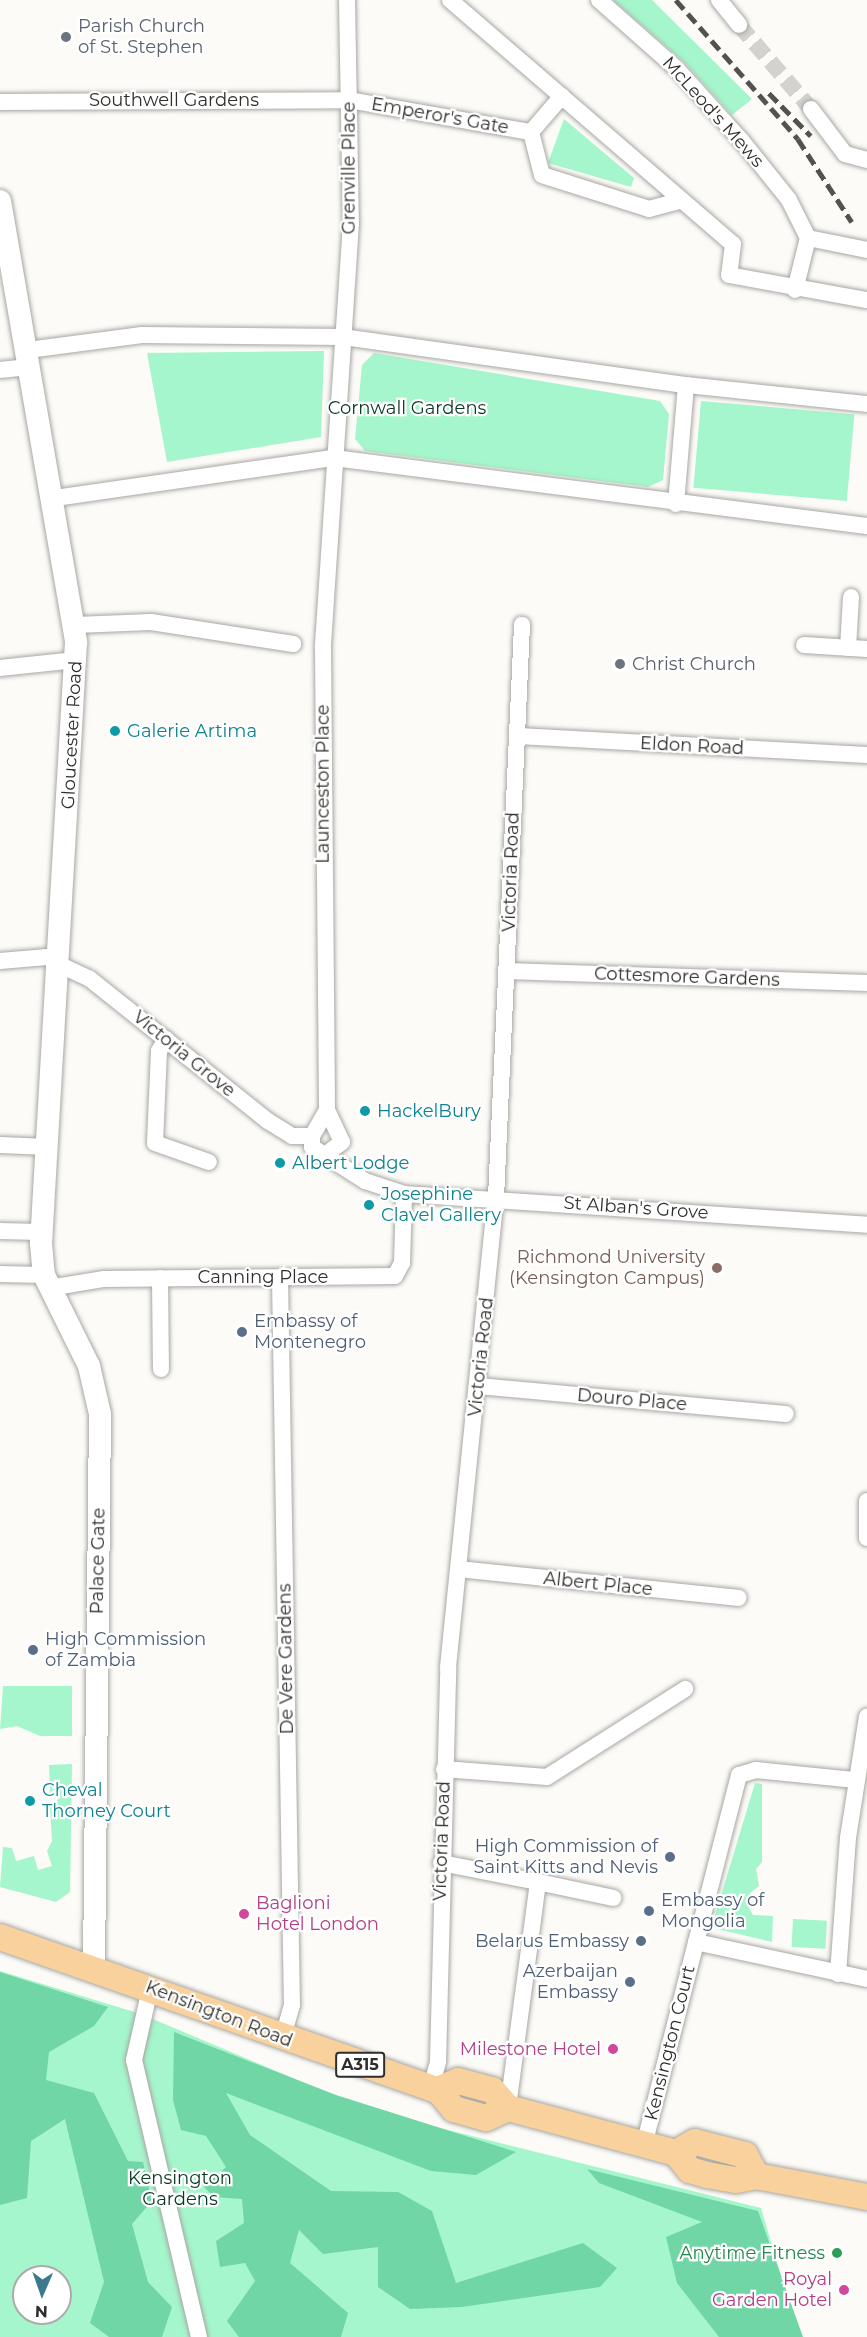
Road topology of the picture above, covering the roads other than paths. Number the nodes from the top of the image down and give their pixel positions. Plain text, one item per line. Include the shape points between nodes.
1 (347, 0) edge
2 (600, 0) edge
3 (719, 0) edge
4 (460, 3) edge
5 (739, 25) tunnel mouth
6 (562, 96) junction
7 (349, 100) junction
8 (0, 102) edge
9 (811, 109) tunnel mouth
10 (531, 132) junction
11 (867, 160) edge
12 (0, 201) edge
13 (679, 201) junction
14 (808, 238) junction
15 (867, 250) edge
16 (795, 290) junction
17 (867, 300) edge
18 (343, 337) junction
19 (29, 359) junction
20 (0, 370) edge
21 (686, 385) junction
22 (867, 404) edge
23 (334, 459) junction
24 (55, 498) junction
25 (676, 504) junction
26 (867, 526) edge
27 (850, 597) dead end
28 (75, 626) junction
29 (522, 626) dead end
30 (293, 644) dead end
31 (804, 645) dead end
32 (848, 648) junction
33 (867, 649) edge
34 (76, 660) junction
35 (0, 668) edge
36 (517, 736) junction
37 (867, 755) edge
38 (59, 960) junction
39 (0, 961) edge
40 (507, 971) junction
41 (867, 983) edge
42 (166, 1039) junction
43 (327, 1110) junction
44 (312, 1136) junction
45 (0, 1145) edge
46 (48, 1147) junction
47 (324, 1156) junction
48 (209, 1162) dead end
49 (404, 1194) junction
50 (496, 1198) junction
51 (867, 1225) edge
52 (0, 1231) edge
53 (41, 1232) junction
54 (0, 1274) edge
55 (280, 1277) junction
56 (160, 1278) junction
57 (47, 1281) junction
58 (161, 1369) dead end
59 (478, 1386) junction
60 (786, 1414) dead end
61 (867, 1501) edge
62 (866, 1530) edge
63 (459, 1569) junction
64 (738, 1598) dead end
65 (685, 1689) dead end
66 (867, 1716) edge
67 (444, 1769) junction
68 (855, 1780) junction
69 (441, 1863) junction
70 (538, 1882) junction
71 (613, 1898) dead end
72 (0, 1937) edge
73 (696, 1942) junction
74 (94, 1966) junction
75 (838, 1974) junction
76 (867, 1979) edge
77 (150, 1989) junction
78 (282, 2039) junction
79 (435, 2089) junction
80 (508, 2108) junction
81 (644, 2145) junction
82 (867, 2197) edge
83 (200, 2337) edge

1 - 7 street, Grenville Place
2 - 14 street, McLeod's Mews via 677,69 741,140 789,200
3 - 5 street
4 - 6 street
6 - 10 street, Emperor's Gate
6 - 13 street
7 - 8 street, Southwell Gardens
7 - 10 street, Emperor's Gate
7 - 18 street, Grenville Place via 351,223
9 - 11 street via 845,154
10 - 13 street, Emperor's Gate via 542,174 649,209
12 - 19 main road, Gloucester Road
13 - 16 street via 733,244 729,275
14 - 15 street
14 - 16 street
16 - 17 street
18 - 19 street via 142,335
18 - 21 street
18 - 23 street
19 - 20 street
19 - 24 main road, Gloucester Road
21 - 22 street
21 - 25 street
23 - 24 street
23 - 25 street
23 - 43 street, Launceston Place via 323,660
24 - 28 main road, Gloucester Road
25 - 26 street
27 - 32 street
28 - 30 street via 151,622
28 - 34 main road, Gloucester Road
29 - 36 street, Victoria Road
31 - 32 street
32 - 33 street
34 - 35 street
34 - 38 main road, Gloucester Road
36 - 37 street, Eldon Road
36 - 40 street, Victoria Road
38 - 39 street
38 - 42 street, Victoria Grove via 90,979
38 - 46 main road, Gloucester Road
40 - 41 street, Cottesmore Gardens
40 - 50 street, Victoria Road
42 - 44 street, Victoria Grove via 292,1136
42 - 48 street via 159,1051 155,1143
43 - 44 street
43 - 47 street, Launceston Place via 342,1142
44 - 47 street via 312,1148
45 - 46 street
46 - 53 main road, Gloucester Road
47 - 49 street via 365,1180
49 - 50 street, St Alban's Grove
49 - 55 street, Canning Place via 398,1274
50 - 51 street, St Alban's Grove
50 - 59 street, Victoria Road
52 - 53 street
53 - 57 main road, Gloucester Road
54 - 57 street, Canning Place
55 - 56 street, Canning Place
55 - 78 street, De Vere Gardens via 292,2005
56 - 57 street, Canning Place
56 - 58 street
57 - 74 main road, Palace Gate via 89,1366 100,1414
59 - 60 street, Douro Place
59 - 63 street, Victoria Road
61 - 62 street
63 - 64 street, Albert Place
63 - 67 street, Victoria Road
65 - 67 street via 547,1777
66 - 68 street
67 - 69 street, Victoria Road
68 - 73 street, Kensington Court via 756,1770 739,1775
68 - 75 street
69 - 70 street
69 - 79 street, Victoria Road
70 - 71 street
70 - 80 street
72 - 74 main road, Kensington Road / A315
73 - 75 street, Kensington Court
73 - 81 street, Kensington Court
74 - 77 main road, Kensington Road / A315
75 - 76 street, Kensington Court
77 - 78 main road, Kensington Road / A315
77 - 83 street via 134,2060
78 - 79 main road, Kensington Road / A315
79 - 80 main road, Kensington Road / A315 via 454,2109 486,2118
80 - 81 main road
81 - 82 main road via 676,2153 690,2170 707,2175 736,2180 765,2178

